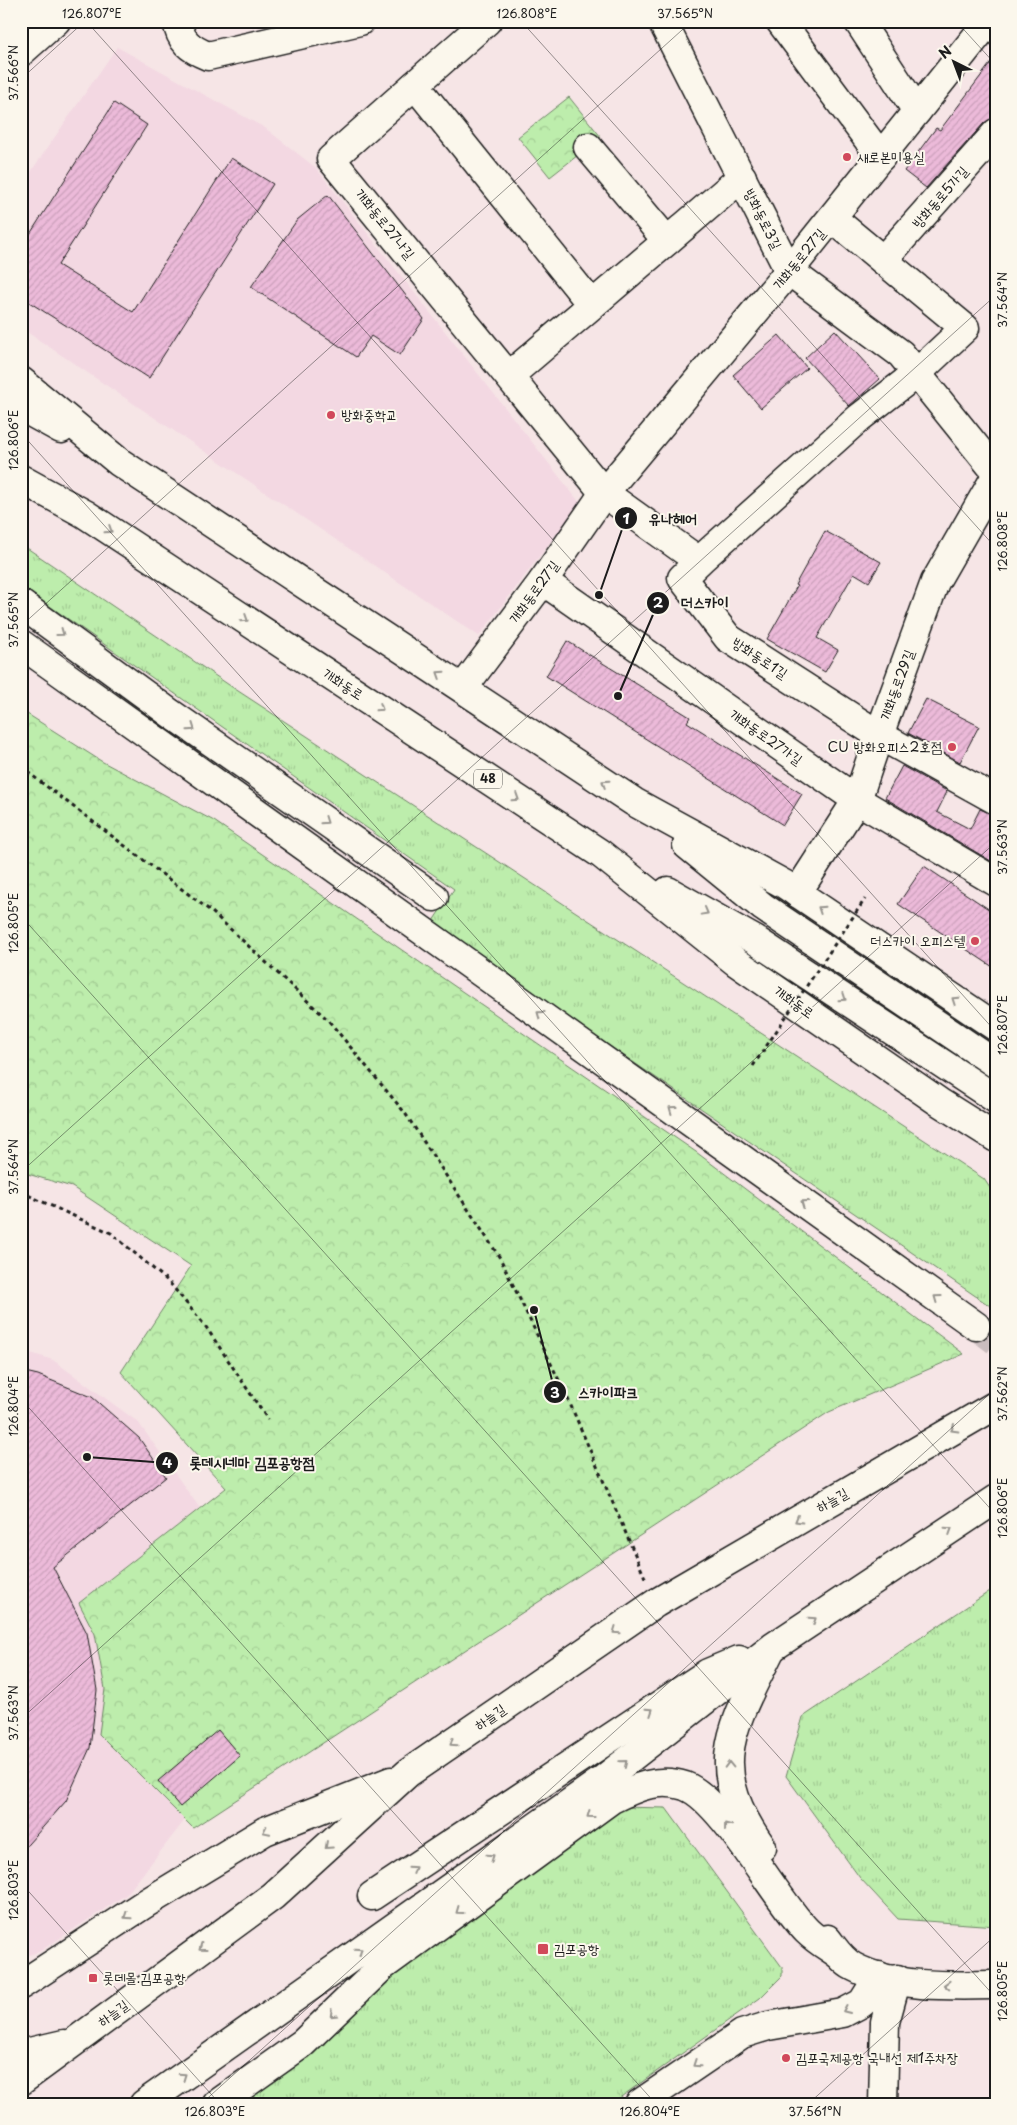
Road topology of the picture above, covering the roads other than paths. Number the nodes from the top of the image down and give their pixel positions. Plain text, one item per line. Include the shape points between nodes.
1 (177, 21) edge
2 (360, 21) edge
3 (487, 21) edge
4 (662, 21) edge
5 (780, 21) edge
6 (858, 21) edge
7 (52, 23) edge
8 (988, 32) edge
9 (21, 52) edge
10 (415, 85) junction
11 (917, 111) junction
12 (996, 133) edge
13 (588, 147) dead end
14 (881, 157) junction
15 (742, 177) junction
16 (832, 218) junction
17 (667, 241) junction
18 (883, 260) junction
19 (789, 271) junction
20 (592, 305) junction
21 (917, 373) junction
22 (509, 376) junction
23 (21, 380) edge
24 (21, 408) edge
25 (119, 462) junction
26 (21, 466) edge
27 (996, 474) edge
28 (21, 479) edge
29 (604, 494) junction
30 (85, 514) junction
31 (699, 561) junction
32 (543, 582) junction
33 (21, 604) edge
34 (21, 644) edge
35 (463, 688) junction
36 (879, 735) junction
37 (857, 800) junction
38 (996, 800) edge
39 (634, 802) junction
40 (602, 854) junction
41 (996, 882) edge
42 (797, 893) junction
43 (434, 896) dead end
44 (996, 1027) edge
45 (996, 1064) edge
46 (996, 1099) edge
47 (939, 1102) junction
48 (996, 1138) edge
49 (996, 1150) edge
50 (976, 1326) tunnel mouth
51 (996, 1405) edge
52 (996, 1499) edge
53 (773, 1646) junction
54 (408, 1774) junction
55 (372, 1896) dead end
56 (838, 1954) junction
57 (888, 1978) junction
58 (21, 1985) edge
59 (996, 1985) edge
60 (73, 2042) junction
61 (21, 2054) edge
62 (21, 2081) edge
63 (144, 2104) edge
64 (217, 2104) edge
65 (639, 2104) edge
66 (883, 2104) edge

1 - 2 street via 184,42 208,56
3 - 10 street, 개화동로27나길
4 - 15 street, 방화동로3길
5 - 14 street
6 - 11 street
7 - 9 street
8 - 11 street, 개화동로27길
10 - 20 street
10 - 22 street, 개화동로27나길 via 331,158
11 - 14 street, 개화동로27길
12 - 18 street, 방화동로5가길
13 - 17 street
14 - 16 street, 개화동로27길
15 - 17 street
15 - 19 street, 방화동로3길
16 - 18 street
16 - 19 street, 개화동로27길
17 - 20 street
18 - 21 street via 965,328
19 - 21 street, 방화동로3길 via 901,354
19 - 29 street, 개화동로27길
20 - 22 street
21 - 27 street, 방화동로3길
21 - 31 street, 방화동로1길 via 859,418
22 - 29 street, 개화동로27나길
23 - 25 street
24 - 25 street
35 -> 25 street
26 - 30 street, 개화동로
27 - 36 street, 개화동로29길 via 935,582
28 - 30 street, 개화동로 / 48
29 - 31 street
29 - 32 street, 개화동로27길
30 -> 40 street, 개화동로 / 48
31 - 36 street, 방화동로1길 via 682,578 728,638
32 - 35 street, 개화동로27길
32 - 37 street, 개화동로27가길
33 -> 43 street via 170,713
50 -> 34 street
39 -> 35 street
36 - 37 street, 개화동로29길
36 - 38 street, 방화동로1길
37 - 41 street, 개화동로27가길
37 - 42 street, 개화동로29길
39 - 42 street
39 - 45 street via 764,908
40 -> 46 street, 개화동로 via 755,940
40 - 47 street, 개화동로 / 48 via 736,962
44 -> 42 street
47 - 48 street, 개화동로 / 48
47 - 49 street
51 -> 54 street, 하늘길 via 656,1603
53 -> 52 street
55 -> 53 street via 708,1673
56 -> 53 street via 759,1842 737,1804 729,1779 730,1749 738,1717
63 -> 53 street via 601,1781
54 -> 58 street via 265,1831 143,1905
54 -> 60 street, 하늘길 via 273,1896
56 - 57 street via 853,1966
56 -> 64 street via 808,1932 701,1794 684,1786 661,1782 643,1785 612,1800 383,1966 303,2043
59 -> 57 street via 945,1986
57 -> 65 street via 862,2003 843,2013 768,2026 742,2034
57 - 66 street
60 - 61 street
60 - 62 street, 하늘길

